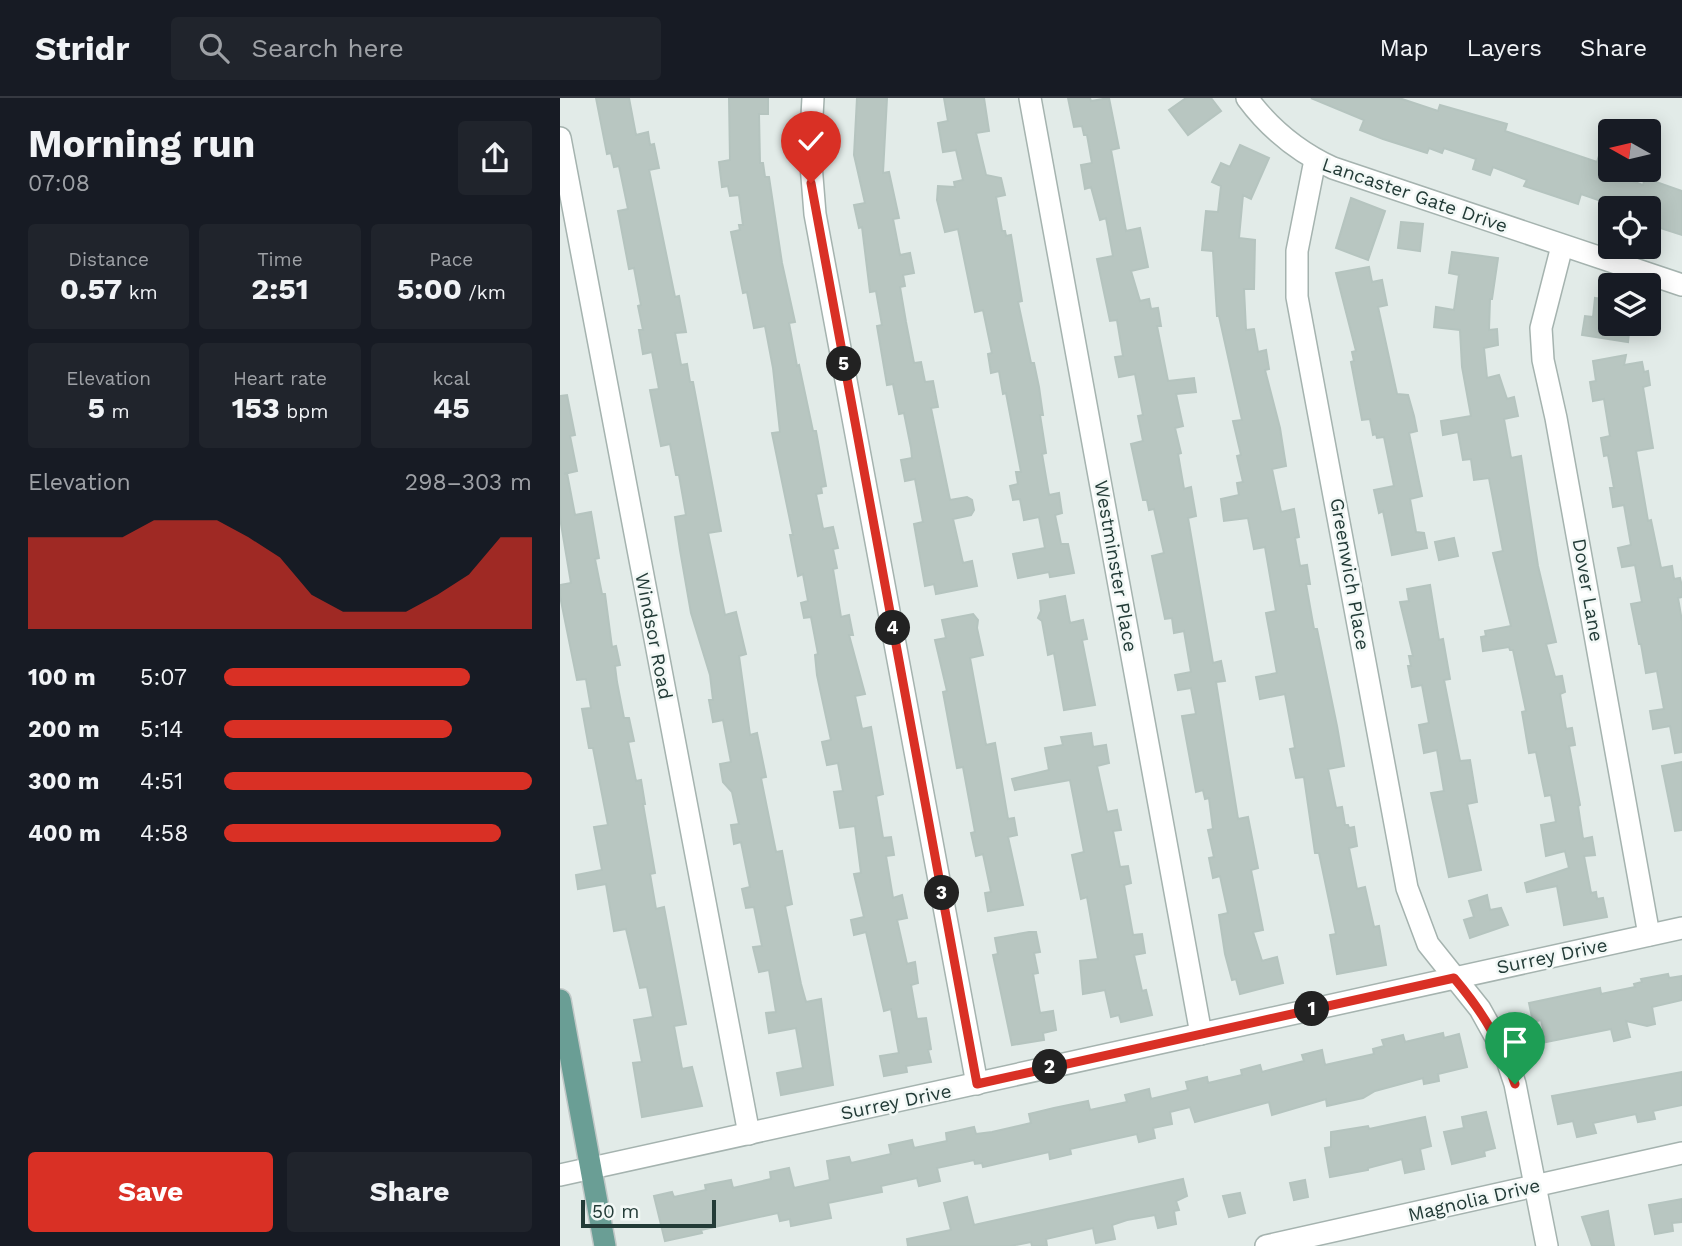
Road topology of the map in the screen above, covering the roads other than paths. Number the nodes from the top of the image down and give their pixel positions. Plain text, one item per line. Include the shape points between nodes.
1 (813, 98) edge
2 (1030, 98) edge
3 (1247, 98) edge
4 (560, 138) edge
5 (1315, 160) junction
6 (1562, 246) junction
7 (1682, 285) edge
8 (1682, 928) edge
9 (1649, 935) junction
10 (1454, 978) junction
11 (560, 999) edge
12 (1201, 1034) junction
13 (977, 1084) junction
14 (748, 1134) junction
15 (1682, 1153) edge
16 (589, 1169) junction
17 (560, 1175) edge
18 (1536, 1186) junction
19 (604, 1246) edge
20 (1266, 1246) edge
21 (1547, 1246) edge

1 - 13 street via 810,152 815,214
2 - 12 street, Westminster Place
3 - 5 street, Lancaster Gate Drive via 1288,142
4 - 14 street, Windsor Road
5 - 6 street, Lancaster Gate Drive
5 - 10 street, Greenwich Place via 1297,251 1297,297 1407,888 1424,937
6 - 7 street, Lancaster Gate Drive
6 - 9 street, Dover Lane via 1541,328 1544,359
8 - 9 street, Surrey Drive
9 - 10 street, Surrey Drive
10 - 12 street, Surrey Drive
10 - 18 street, Greenwich Place via 1480,1009 1505,1054
11 - 16 main road
12 - 13 street, Surrey Drive
13 - 14 street, Surrey Drive
14 - 16 street, Surrey Drive
15 - 18 street, Magnolia Drive
16 - 17 street, Surrey Drive
16 - 19 main road
18 - 20 street, Magnolia Drive
18 - 21 street, Greenwich Place

